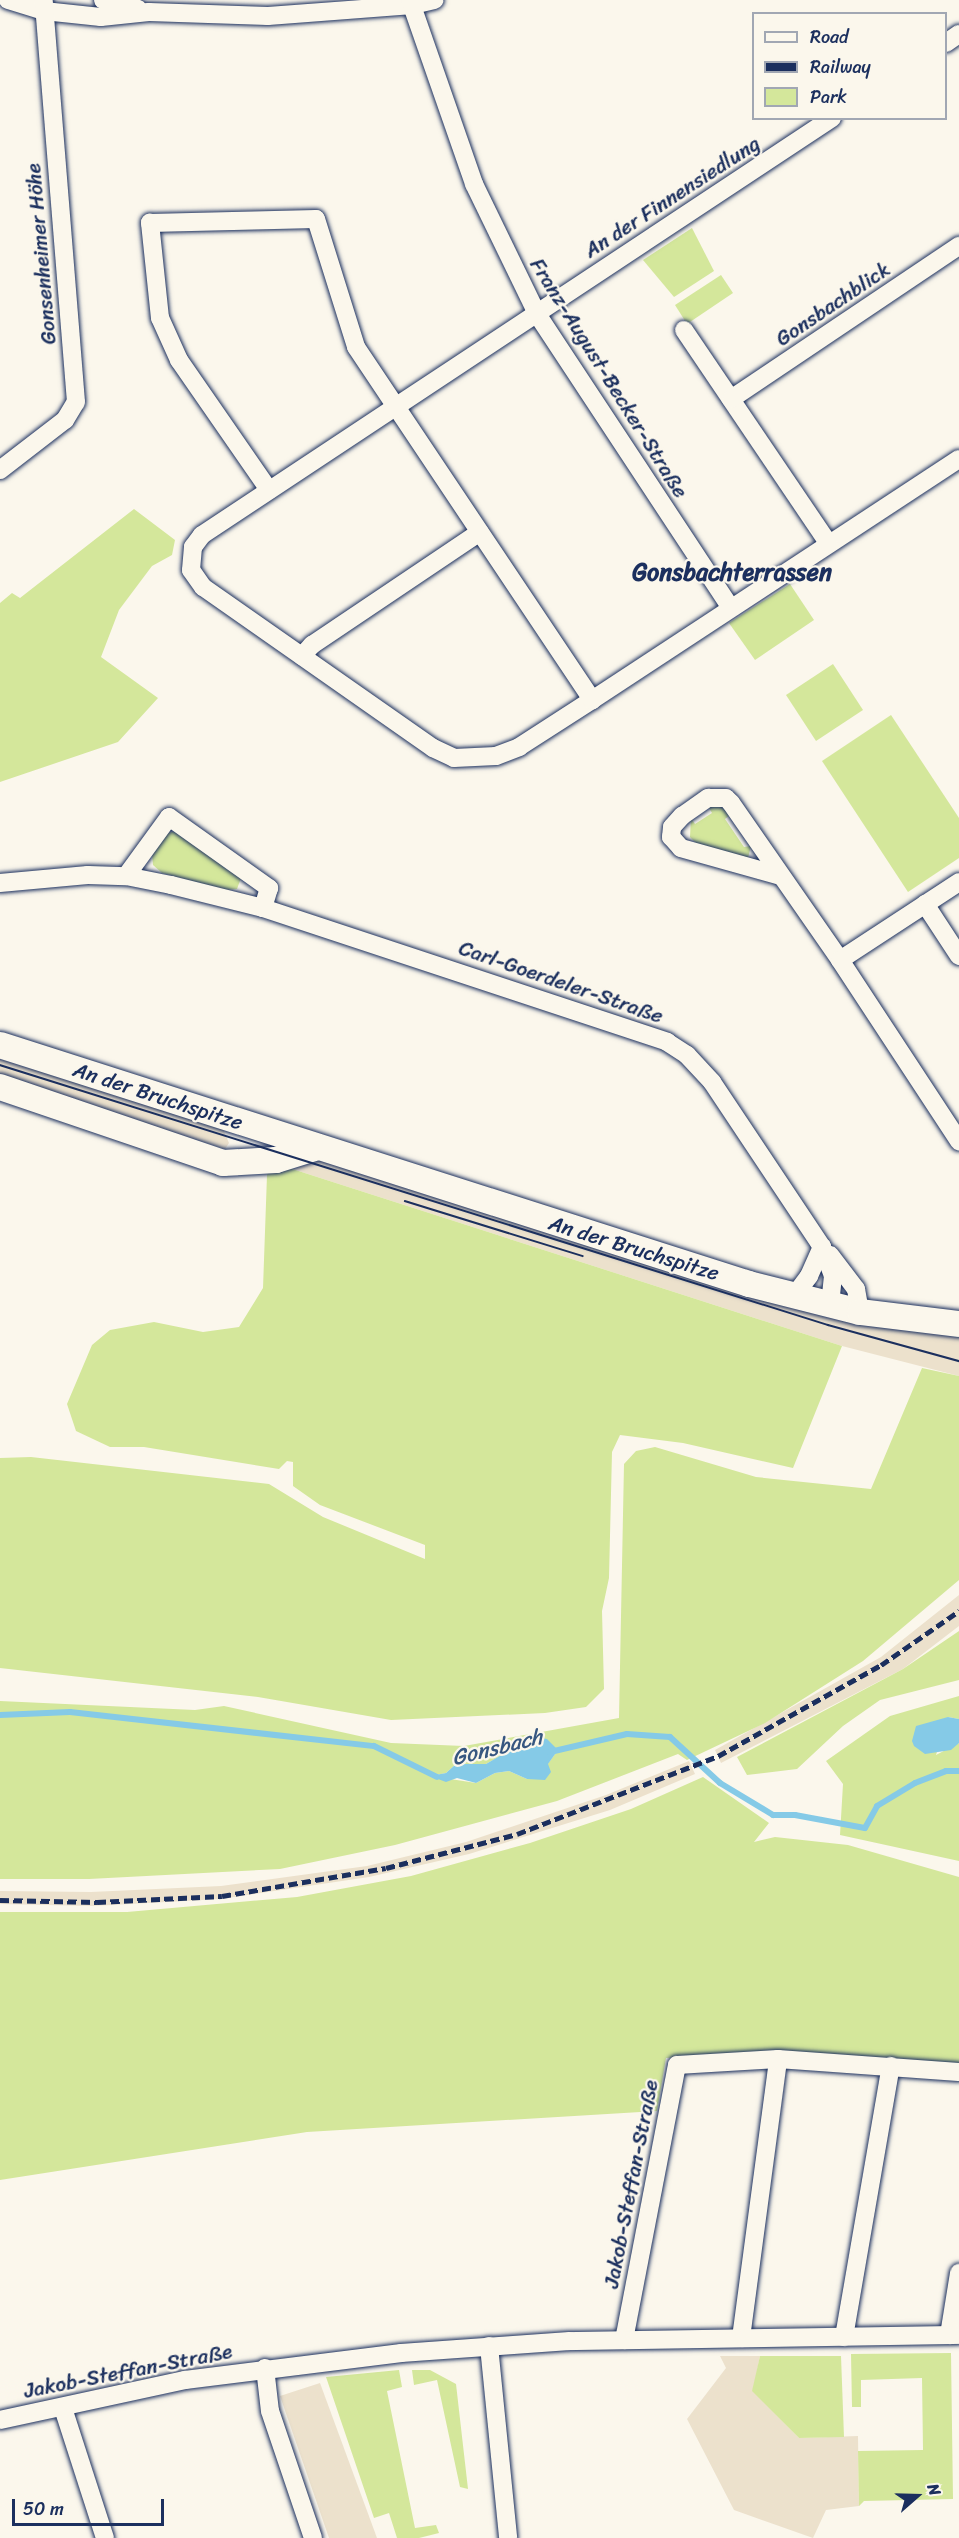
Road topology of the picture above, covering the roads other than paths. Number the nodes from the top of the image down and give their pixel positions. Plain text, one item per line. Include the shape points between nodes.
1 (103, 0) edge
2 (434, 0) edge
3 (18, 1) edge
4 (412, 3) edge
5 (44, 6) edge
6 (149, 12) junction
7 (829, 120) edge
8 (959, 246) edge
9 (537, 314) junction
10 (684, 330) dead end
11 (731, 399) junction
12 (395, 404) junction
13 (959, 459) edge
14 (0, 470) edge
15 (268, 490) junction
16 (480, 532) junction
17 (829, 544) junction
18 (731, 608) junction
19 (302, 656) junction
20 (592, 700) junction
21 (126, 876) junction
22 (781, 876) junction
23 (959, 882) edge
24 (0, 883) edge
25 (925, 904) junction
26 (263, 908) junction
27 (959, 956) edge
28 (840, 960) junction
29 (0, 1045) edge
30 (0, 1087) edge
31 (229, 1120) junction
32 (959, 1141) edge
33 (315, 1148) junction
34 (223, 1163) junction
35 (822, 1247) junction
36 (794, 1296) junction
37 (830, 1304) junction
38 (860, 1312) junction
39 (959, 1324) edge
40 (778, 2059) junction
41 (891, 2066) junction
42 (959, 2072) edge
43 (959, 2273) edge
44 (954, 2335) edge
45 (844, 2337) junction
46 (741, 2338) junction
47 (624, 2340) junction
48 (489, 2346) junction
49 (265, 2368) junction
50 (63, 2408) junction
51 (0, 2420) edge
52 (105, 2538) edge
53 (313, 2538) edge
54 (508, 2538) edge

1 - 6 street
2 - 4 street
3 - 5 street
4 - 6 street via 268,16
4 - 9 street, Franz-August-Becker-Straße via 450,125
5 - 6 street via 101,17
5 - 14 street, Gonsenheimer Höhe via 76,402 65,420
7 - 9 street, An der Finnensiedlung
8 - 11 street, Gonsbachblick
9 - 12 street, An der Finnensiedlung
9 - 18 street, Franz-August-Becker-Straße
10 - 11 street
11 - 17 street
12 - 15 street, An der Finnensiedlung
12 - 15 street via 356,347 316,219 150,223 160,318 179,360
12 - 16 street
13 - 17 street
15 - 19 street, An der Finnensiedlung via 202,535 194,547 191,570 203,587
16 - 19 street via 312,645
16 - 20 street
17 - 18 street
18 - 20 street
19 - 20 street via 433,748 454,758 476,759 512,750
21 - 24 street, Carl-Goerdeler-Straße via 50,876
21 - 26 street, Carl-Goerdeler-Straße
21 - 26 street via 170,817 268,888
22 - 22 street via 731,803 721,795 708,798 672,828 671,837 681,848
22 - 28 street
23 - 25 street
25 - 27 street
25 - 28 street
26 - 35 street, Carl-Goerdeler-Straße via 667,1042 687,1055 712,1082
28 - 32 street
29 - 31 main road, An der Bruchspitze
30 - 34 main road, An der Bruchspitze
31 - 33 main road, An der Bruchspitze
31 - 34 main road via 240,1140 235,1153
33 - 34 main road, An der Bruchspitze via 276,1160
33 - 36 main road, An der Bruchspitze
35 - 36 street via 809,1276
35 - 37 street, Carl-Goerdeler-Straße via 833,1276
35 - 38 street, Carl-Goerdeler-Straße via 856,1289
36 - 37 main road, An der Bruchspitze
37 - 38 main road, An der Bruchspitze
38 - 39 main road, An der Bruchspitze
40 - 41 street, Jakob-Steffan-Straße
40 - 46 street
40 - 47 street, Jakob-Steffan-Straße via 677,2065
41 - 42 street, Jakob-Steffan-Straße
41 - 45 street
43 - 44 street, Jakob-Steffan-Straße
44 - 45 street, Jakob-Steffan-Straße
45 - 46 street, Jakob-Steffan-Straße
46 - 47 street, Jakob-Steffan-Straße
47 - 48 street, Jakob-Steffan-Straße
48 - 49 street, Jakob-Steffan-Straße
48 - 54 street
49 - 50 street, Jakob-Steffan-Straße via 185,2380
49 - 53 street via 270,2411
50 - 51 street, Jakob-Steffan-Straße
50 - 52 street

